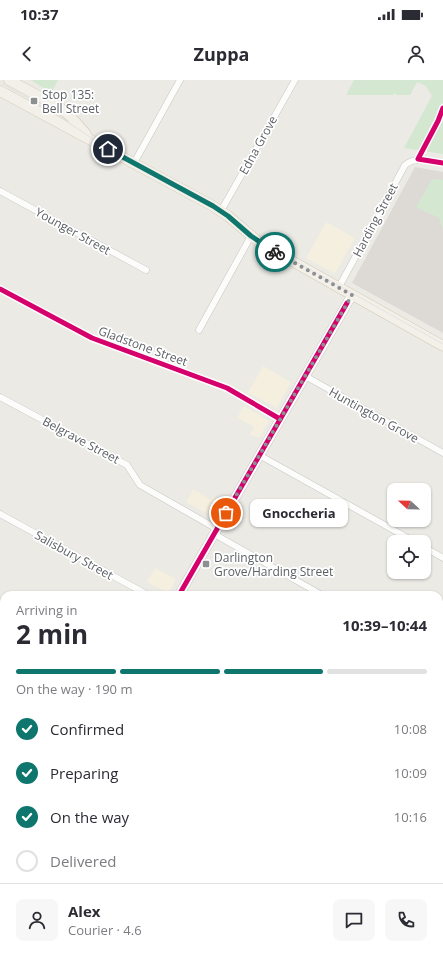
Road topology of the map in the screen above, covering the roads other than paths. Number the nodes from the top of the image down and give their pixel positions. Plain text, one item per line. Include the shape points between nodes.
1 (9, 80) edge
2 (24, 80) edge
3 (180, 80) edge
4 (295, 80) edge
5 (0, 91) edge
6 (34, 93) junction
7 (0, 99) edge
8 (17, 100) junction
9 (95, 142) junction
10 (134, 163) junction
11 (443, 163) edge
12 (0, 191) edge
13 (221, 211) junction
14 (251, 236) junction
15 (146, 270) dead end
16 (339, 288) junction
17 (0, 289) edge
18 (352, 295) junction
19 (199, 330) dead end
20 (443, 346) edge
21 (305, 376) junction
22 (0, 397) edge
23 (280, 419) junction
24 (443, 453) edge
25 (259, 455) junction
26 (0, 514) edge
27 (216, 531) junction
28 (402, 535) edge
29 (431, 551) edge
30 (443, 558) edge
31 (141, 591) edge
32 (181, 591) edge
33 (315, 591) edge

1 - 6 main road
2 - 6 main road
3 - 10 street
4 - 13 street, Edna Grove
5 - 8 main road
6 - 9 main road via 64,111
7 - 8 main road
8 - 9 main road
9 - 10 main road
10 - 13 main road
11 - 16 street, Harding Street via 418,159 411,160 405,165
12 - 15 street, Younger Street
13 - 14 main road
14 - 16 main road
14 - 19 street
16 - 18 main road
17 - 23 street, Gladstone Street via 92,338 227,388
18 - 20 main road
18 - 21 street
21 - 23 street
21 - 24 street, Huntington Grove
22 - 27 street, Belgrave Street via 127,465 140,485
23 - 25 street
25 - 27 street
25 - 28 street
26 - 31 street, Salisbury Street
27 - 32 street
27 - 33 street, Belgrave Street
29 - 30 street

